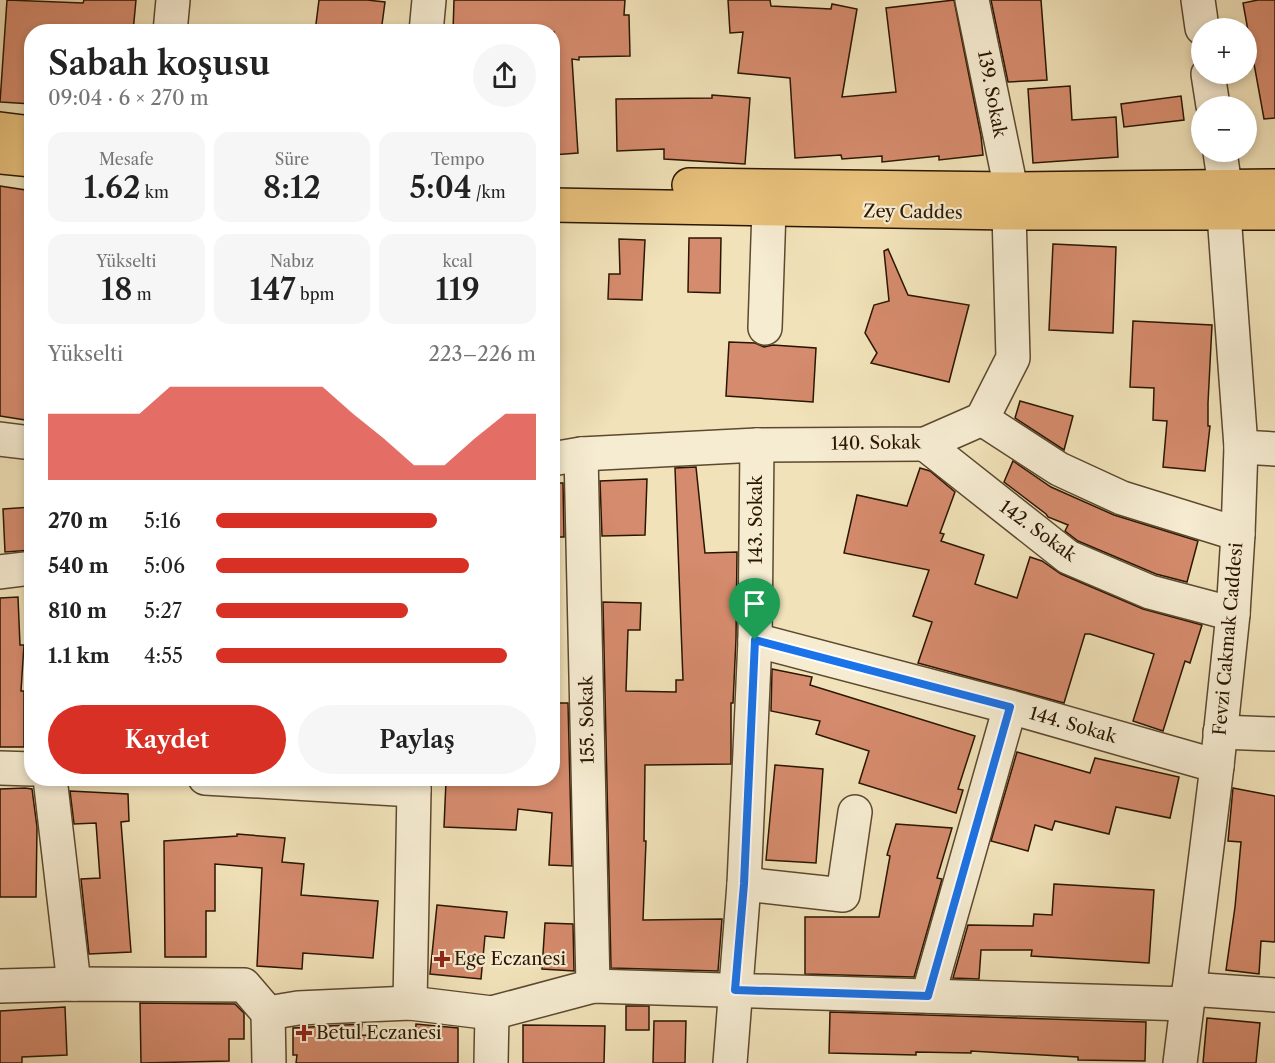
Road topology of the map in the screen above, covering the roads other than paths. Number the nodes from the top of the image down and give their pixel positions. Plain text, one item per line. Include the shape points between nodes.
1 (173, 0) edge
2 (429, 0) edge
3 (972, 0) edge
4 (1198, 0) edge
5 (1201, 18) edge
6 (171, 24) edge
7 (427, 24) edge
8 (0, 129) edge
9 (24, 132) edge
10 (0, 157) edge
11 (24, 159) edge
12 (1221, 162) edge
13 (560, 183) edge
14 (1275, 186) edge
15 (1224, 200) junction
16 (1010, 201) junction
17 (560, 205) edge
18 (769, 209) junction
19 (1275, 213) edge
20 (765, 328) dead end
21 (982, 419) junction
22 (0, 439) edge
23 (24, 441) edge
24 (925, 444) junction
25 (757, 445) junction
26 (1241, 447) junction
27 (1275, 449) edge
28 (566, 457) edge
29 (1238, 534) junction
30 (24, 569) edge
31 (0, 572) edge
32 (1233, 614) junction
33 (755, 640) junction
34 (1010, 707) junction
35 (1220, 732) junction
36 (1275, 734) edge
37 (1217, 766) junction
38 (0, 768) edge
39 (24, 769) edge
40 (51, 786) edge
41 (414, 786) edge
42 (855, 812) dead end
43 (744, 884) junction
44 (74, 984) junction
45 (0, 986) edge
46 (593, 986) junction
47 (735, 990) junction
48 (1275, 995) edge
49 (928, 996) junction
50 (1188, 997) junction
51 (410, 1003) junction
52 (268, 1013) junction
53 (492, 1013) junction
54 (269, 1063) edge
55 (491, 1063) edge
56 (730, 1063) edge
57 (1180, 1063) edge

1 - 6 street
2 - 7 street
3 - 16 street, 139. Sokak
4 - 5 street
8 - 9 main road
10 - 11 main road
12 - 15 street, Fevzi Cakmak Caddesi
13 - 16 main road, Zey Caddes
14 - 15 main road, Zey Caddes
15 - 16 main road, Zey Caddes
15 - 19 main road, Zey Caddes
15 - 26 street, Fevzi Cakmak Caddesi
16 - 18 main road, Zey Caddes
16 - 21 street via 1013,358
17 - 18 main road, Zey Caddes
18 - 20 street
21 - 24 street, 140. Sokak
21 - 29 street via 1059,469 1122,498
22 - 23 street
24 - 25 street, 140. Sokak
24 - 32 street, 142. Sokak via 1068,557 1150,592
25 - 28 street, 140. Sokak
25 - 33 street, 143. Sokak
26 - 27 street
26 - 29 street, Fevzi Cakmak Caddesi
28 - 46 street, 155. Sokak
29 - 32 street, Fevzi Cakmak Caddesi
30 - 31 street
32 - 35 street, Fevzi Cakmak Caddesi
33 - 34 street, 144. Sokak
33 - 43 street, 143. Sokak
34 - 37 street, 144. Sokak
34 - 49 street
35 - 36 street
35 - 37 street, Fevzi Cakmak Caddesi
37 - 50 street, Fevzi Cakmak Caddesi
38 - 39 street
40 - 44 street
41 - 51 street
42 - 43 street via 843,895
43 - 47 street, 143. Sokak
44 - 45 street
44 - 52 street via 244,985
46 - 47 street
46 - 53 street
47 - 49 street
47 - 56 street, 143. Sokak
48 - 50 street
49 - 50 street
50 - 57 street, Fevzi Cakmak Caddesi
51 - 52 street
51 - 53 street
52 - 54 street
53 - 55 street

